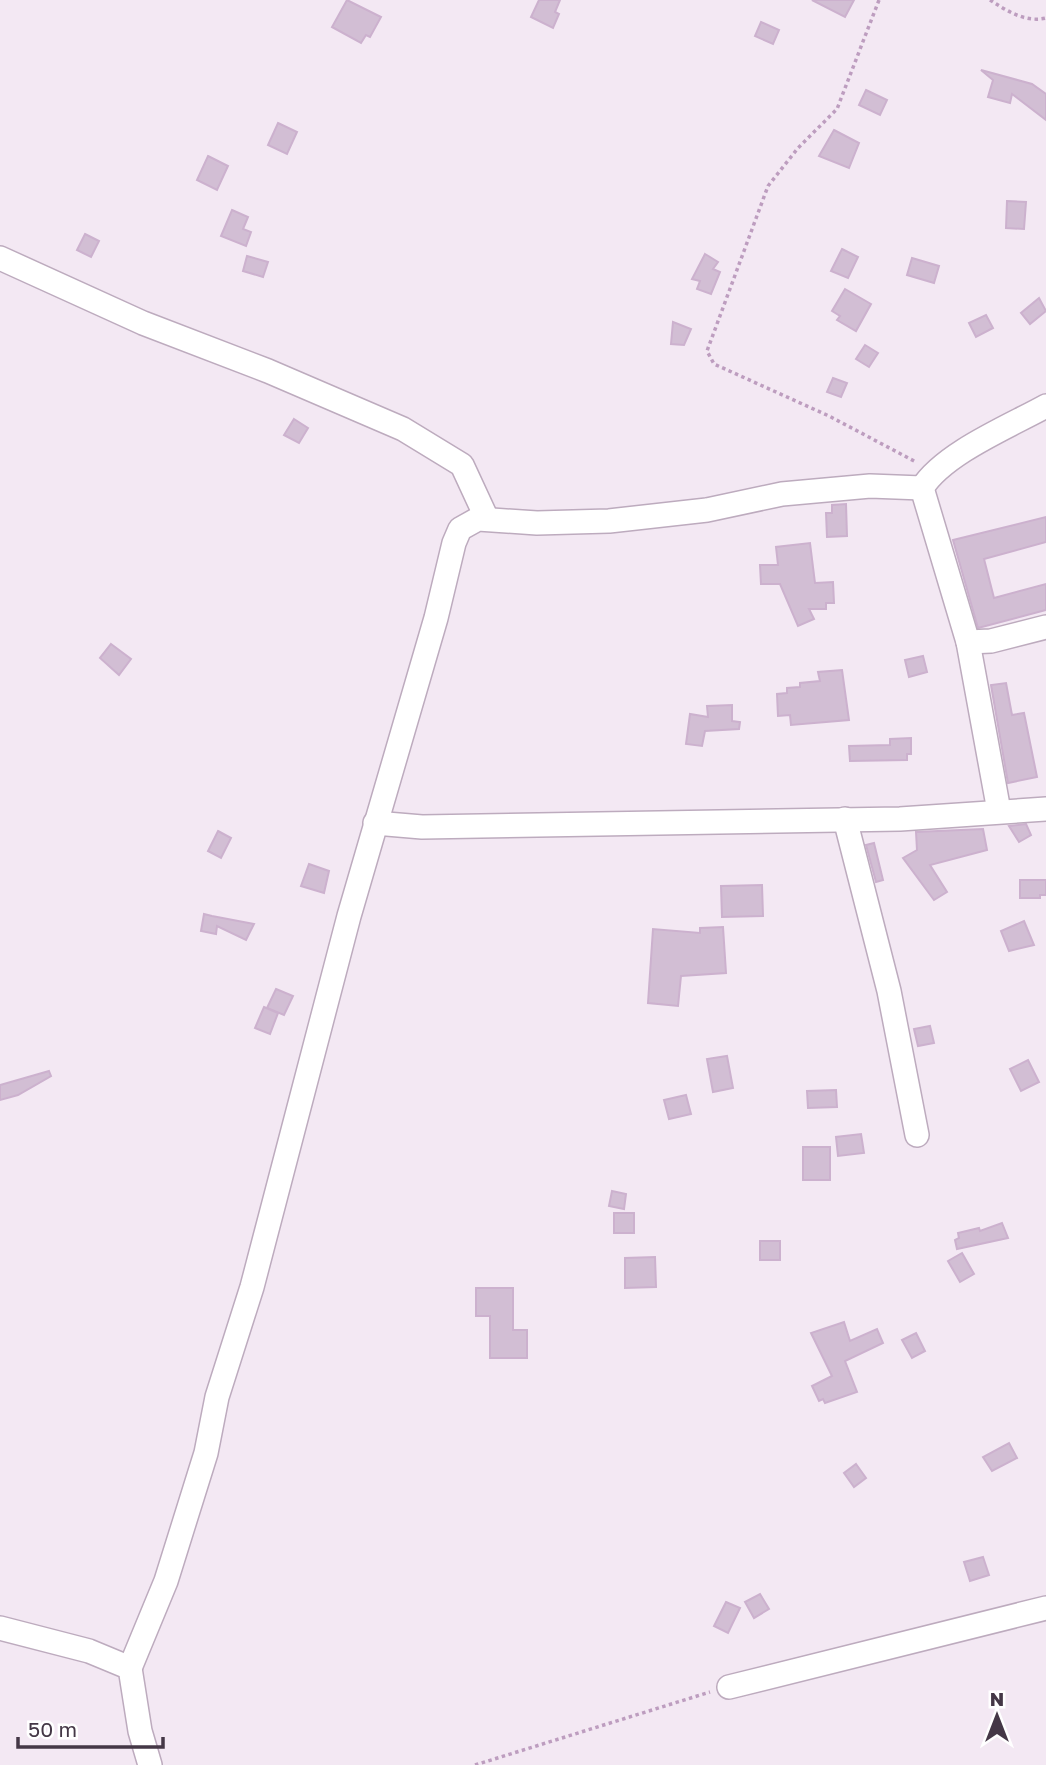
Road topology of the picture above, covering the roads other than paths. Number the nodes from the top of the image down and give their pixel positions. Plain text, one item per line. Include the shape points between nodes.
1 (0, 258) edge
2 (1046, 406) edge
3 (922, 488) junction
4 (487, 519) junction
5 (1046, 627) edge
6 (968, 642) junction
7 (1046, 809) edge
8 (999, 811) junction
9 (845, 819) junction
10 (375, 823) junction
11 (917, 1135) dead end
12 (1046, 1608) edge
13 (0, 1628) edge
14 (130, 1668) junction
15 (729, 1687) road end
16 (150, 1765) edge

1 - 4 street via 143,323 403,429 462,465
2 - 3 street via 945,465
3 - 4 street via 870,486 782,494 661,517 590,523
3 - 6 street
4 - 10 street via 468,522 454,543
5 - 6 street
6 - 8 street
7 - 8 street
8 - 9 street
9 - 10 street via 456,827
9 - 11 street via 889,991
10 - 14 street via 252,1287 217,1397 206,1453 166,1581
12 - 15 street
13 - 14 street via 89,1651
14 - 16 street

